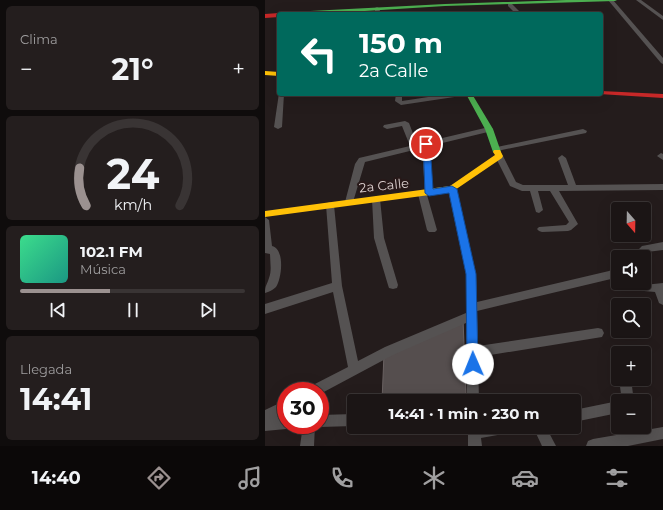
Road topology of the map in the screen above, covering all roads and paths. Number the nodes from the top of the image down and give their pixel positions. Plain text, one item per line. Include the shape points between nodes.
1 (610, 0) edge
2 (615, 0) edge
3 (637, 0) edge
4 (563, 1) edge
5 (510, 5) junction
6 (377, 11) edge
7 (348, 12) edge
8 (359, 12) edge
9 (517, 12) edge
10 (277, 16) edge
11 (265, 17) edge
12 (663, 18) edge
13 (660, 55) edge
14 (663, 62) edge
15 (265, 73) edge
16 (277, 74) edge
17 (603, 93) edge
18 (281, 96) edge
19 (399, 96) edge
20 (448, 96) edge
21 (470, 96) edge
22 (663, 96) edge
23 (278, 127) dead end
24 (387, 127) dead end
25 (489, 129) junction
26 (583, 131) dead end
27 (426, 144) junction
28 (414, 146) junction
29 (498, 153) junction
30 (563, 158) dead end
31 (573, 187) junction
32 (663, 187) edge
33 (533, 188) junction
34 (553, 188) junction
35 (452, 189) junction
36 (426, 193) junction
37 (376, 199) junction
38 (349, 202) junction
39 (330, 205) junction
40 (539, 210) dead end
41 (265, 214) edge
42 (265, 220) edge
43 (542, 229) dead end
44 (432, 230) dead end
45 (663, 246) edge
46 (267, 250) edge
47 (644, 250) edge
48 (611, 275) edge
49 (393, 285) dead end
50 (337, 286) junction
51 (656, 287) edge
52 (265, 289) edge
53 (663, 300) edge
54 (265, 309) edge
55 (471, 312) junction
56 (598, 333) dead end
57 (472, 352) junction
58 (354, 369) junction
59 (329, 382) edge
60 (473, 394) edge
61 (611, 408) edge
62 (277, 411) edge
63 (581, 415) edge
64 (265, 417) edge
65 (347, 420) edge
66 (329, 421) edge
67 (277, 424) edge
68 (265, 425) edge
69 (663, 433) edge
70 (308, 434) edge
71 (474, 434) edge
72 (543, 434) edge
73 (640, 442) edge
74 (307, 446) edge
75 (475, 446) edge
76 (549, 446) edge
77 (593, 446) edge

1 - 2 street
1 - 4 street
1 - 13 street
3 - 12 street
4 - 5 street
4 - 6 street
5 - 6 street
5 - 9 street
6 - 7 street
6 - 8 street
10 - 11 street
13 - 14 street
15 - 16 street
17 - 22 street
18 - 23 street
19 - 20 street via 398,101 403,103
21 - 25 street
24 - 28 street via 406,124
25 - 27 street
25 - 29 street
26 - 29 street
27 - 28 street
27 - 36 street
28 - 38 street via 362,160
29 - 33 street via 513,184 522,188
29 - 35 street, 2a Calle
30 - 31 street
31 - 32 street
31 - 34 street
33 - 34 street
33 - 40 street
34 - 43 street via 573,224 568,228
35 - 36 street, 2a Calle
35 - 55 street via 471,274
36 - 37 street, 2a Calle
36 - 44 street
37 - 38 street, 2a Calle
37 - 49 street via 379,238
38 - 39 street, 2a Calle
39 - 41 street, 2a Calle
39 - 50 street
42 - 46 street
45 - 47 street
46 - 52 street via 275,250 274,282 270,288
48 - 55 street
50 - 54 street
50 - 58 street
51 - 53 street
55 - 57 street
55 - 58 street
56 - 57 street
57 - 60 street
58 - 59 street
61 - 63 street
62 - 64 street
65 - 66 street
67 - 68 street
69 - 73 street
70 - 74 street
71 - 75 street
72 - 76 street
73 - 77 street

